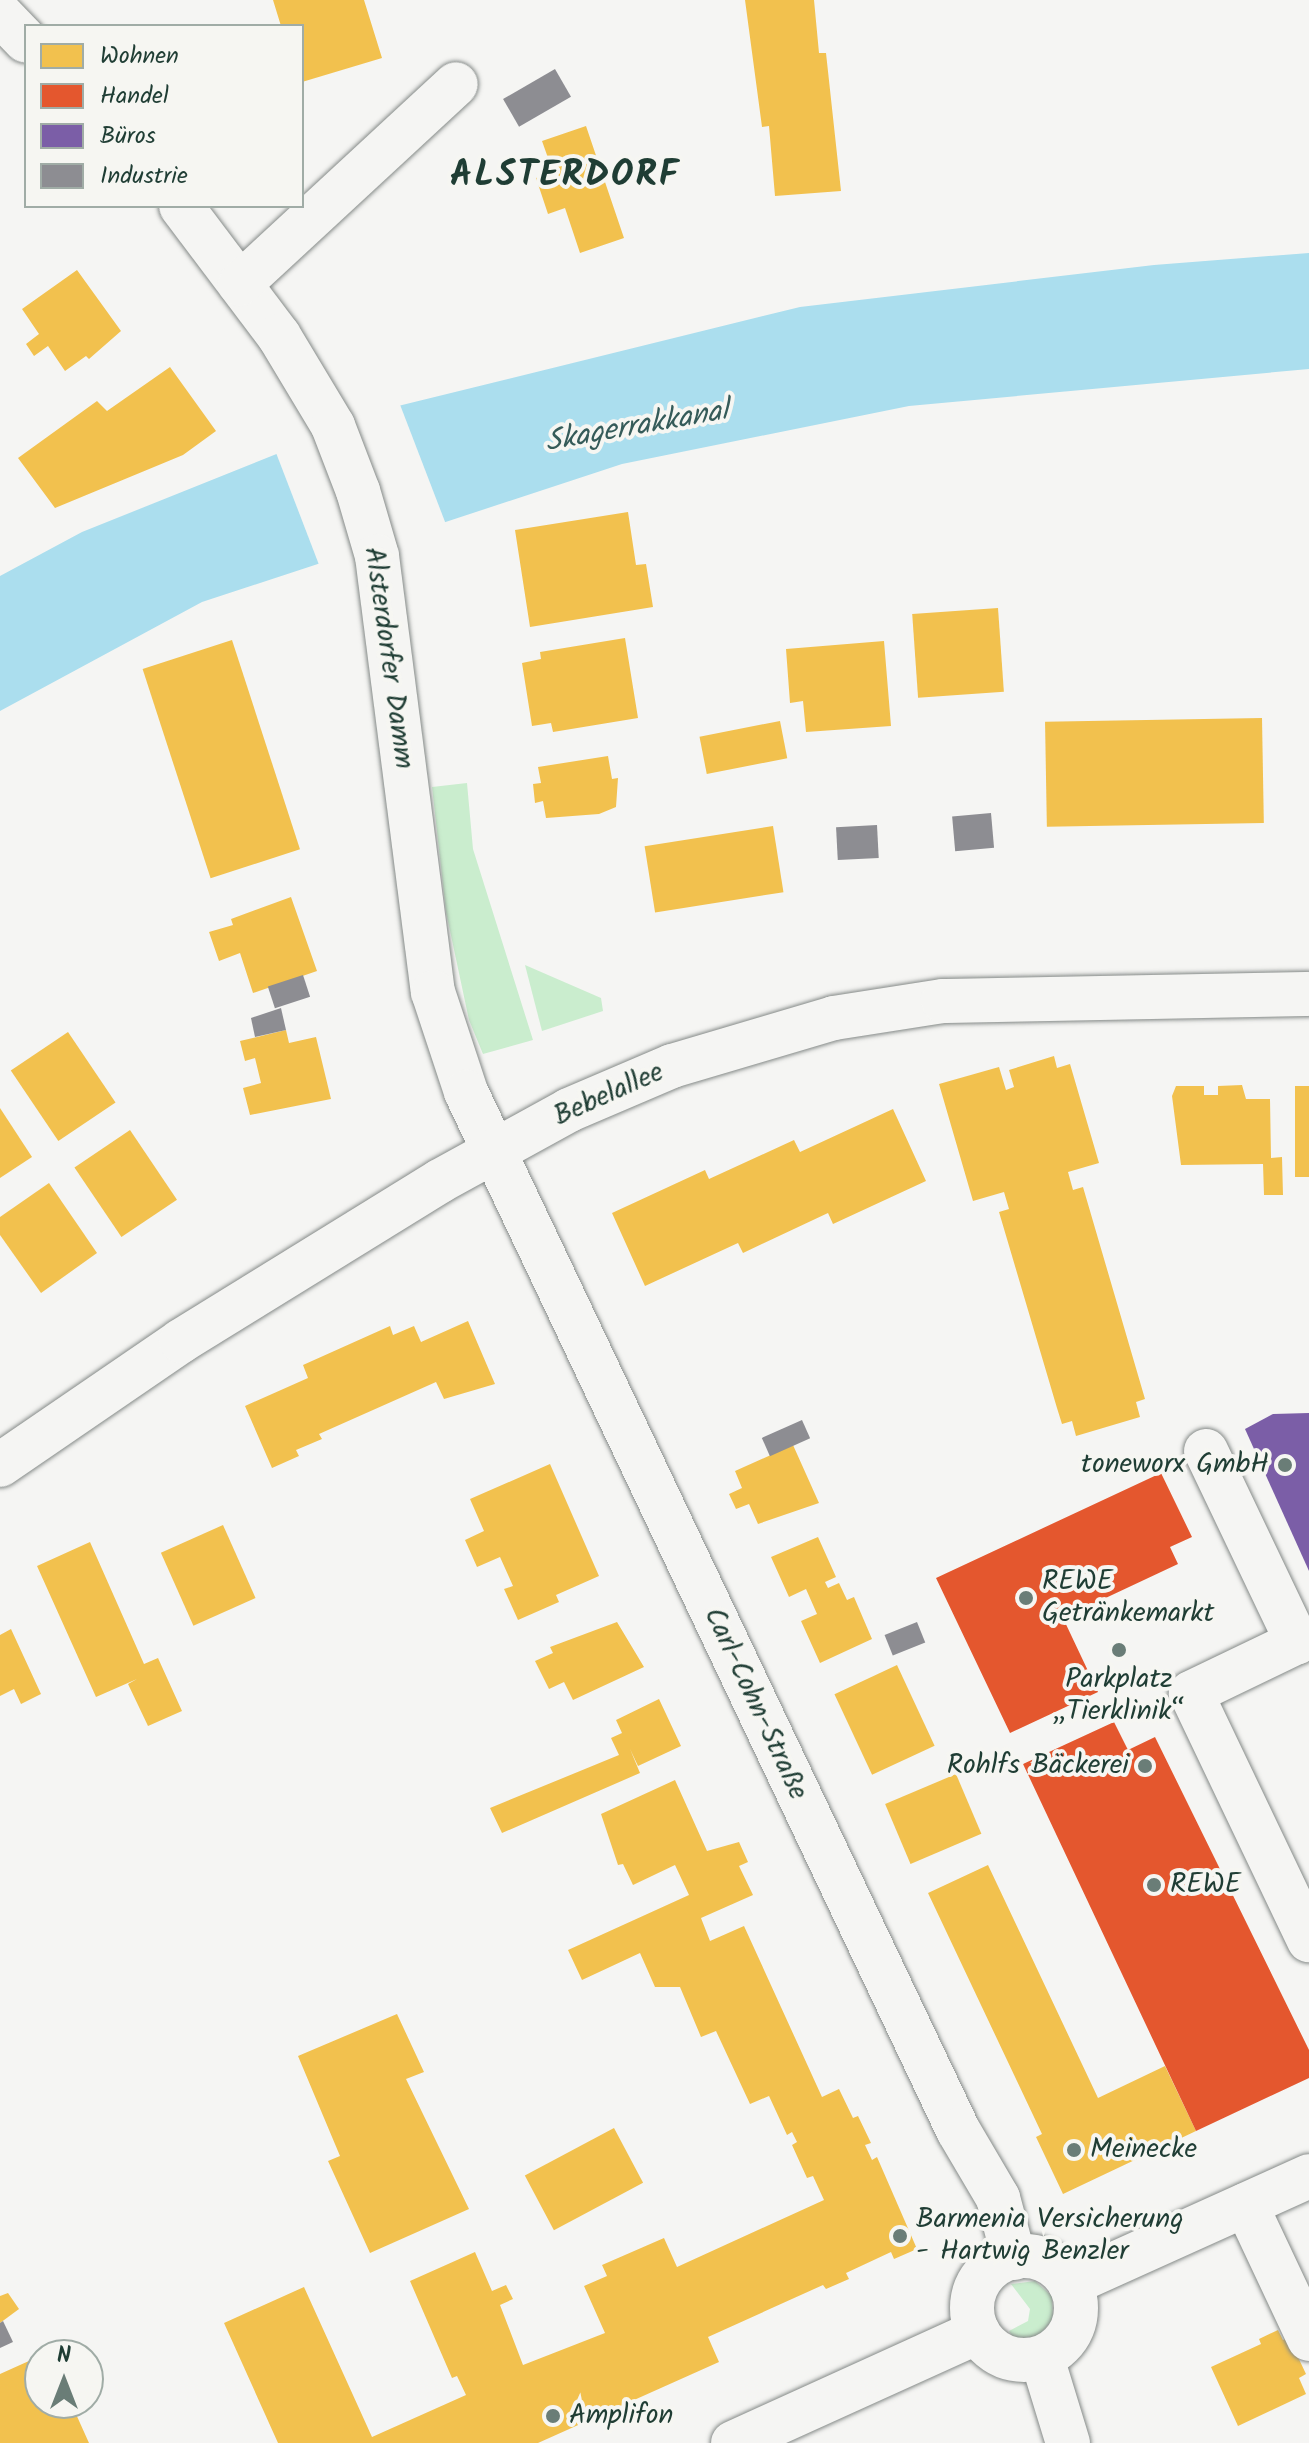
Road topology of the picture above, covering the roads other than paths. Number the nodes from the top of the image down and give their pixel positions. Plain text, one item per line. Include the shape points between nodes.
1 (0, 14) edge
2 (24, 39) edge
3 (456, 84) dead end
4 (183, 208) edge
5 (240, 284) junction
6 (1309, 994) edge
7 (494, 1151) junction
8 (1206, 1451) dead end
9 (0, 1465) edge
10 (1303, 1654) edge
11 (1309, 1940) edge
12 (1309, 2176) edge
13 (1246, 2205) junction
14 (1014, 2258) junction
15 (1070, 2284) junction
16 (978, 2332) junction
17 (1309, 2339) edge
18 (1042, 2358) junction
19 (733, 2443) edge
20 (1068, 2443) edge

1 - 2 street
3 - 5 street
4 - 5 street, Alsterdorfer Damm
5 - 7 street, Alsterdorfer Damm via 279,336 333,426 377,556 433,992 466,1092
6 - 7 street, Bebelallee via 943,1001 834,1018 672,1066 600,1095
7 - 9 street, Bebelallee via 181,1341
7 - 14 street, Carl-Cohn-Straße via 951,2115 998,2198
8 - 10 street
10 - 11 street via 1191,1693
12 - 13 street
13 - 15 street
13 - 17 street
14 - 15 street via 1049,2263
14 - 16 street via 994,2265 979,2281 972,2303
15 - 18 street via 1074,2324 1065,2340
16 - 18 street via 1004,2356
16 - 19 street
18 - 20 street

